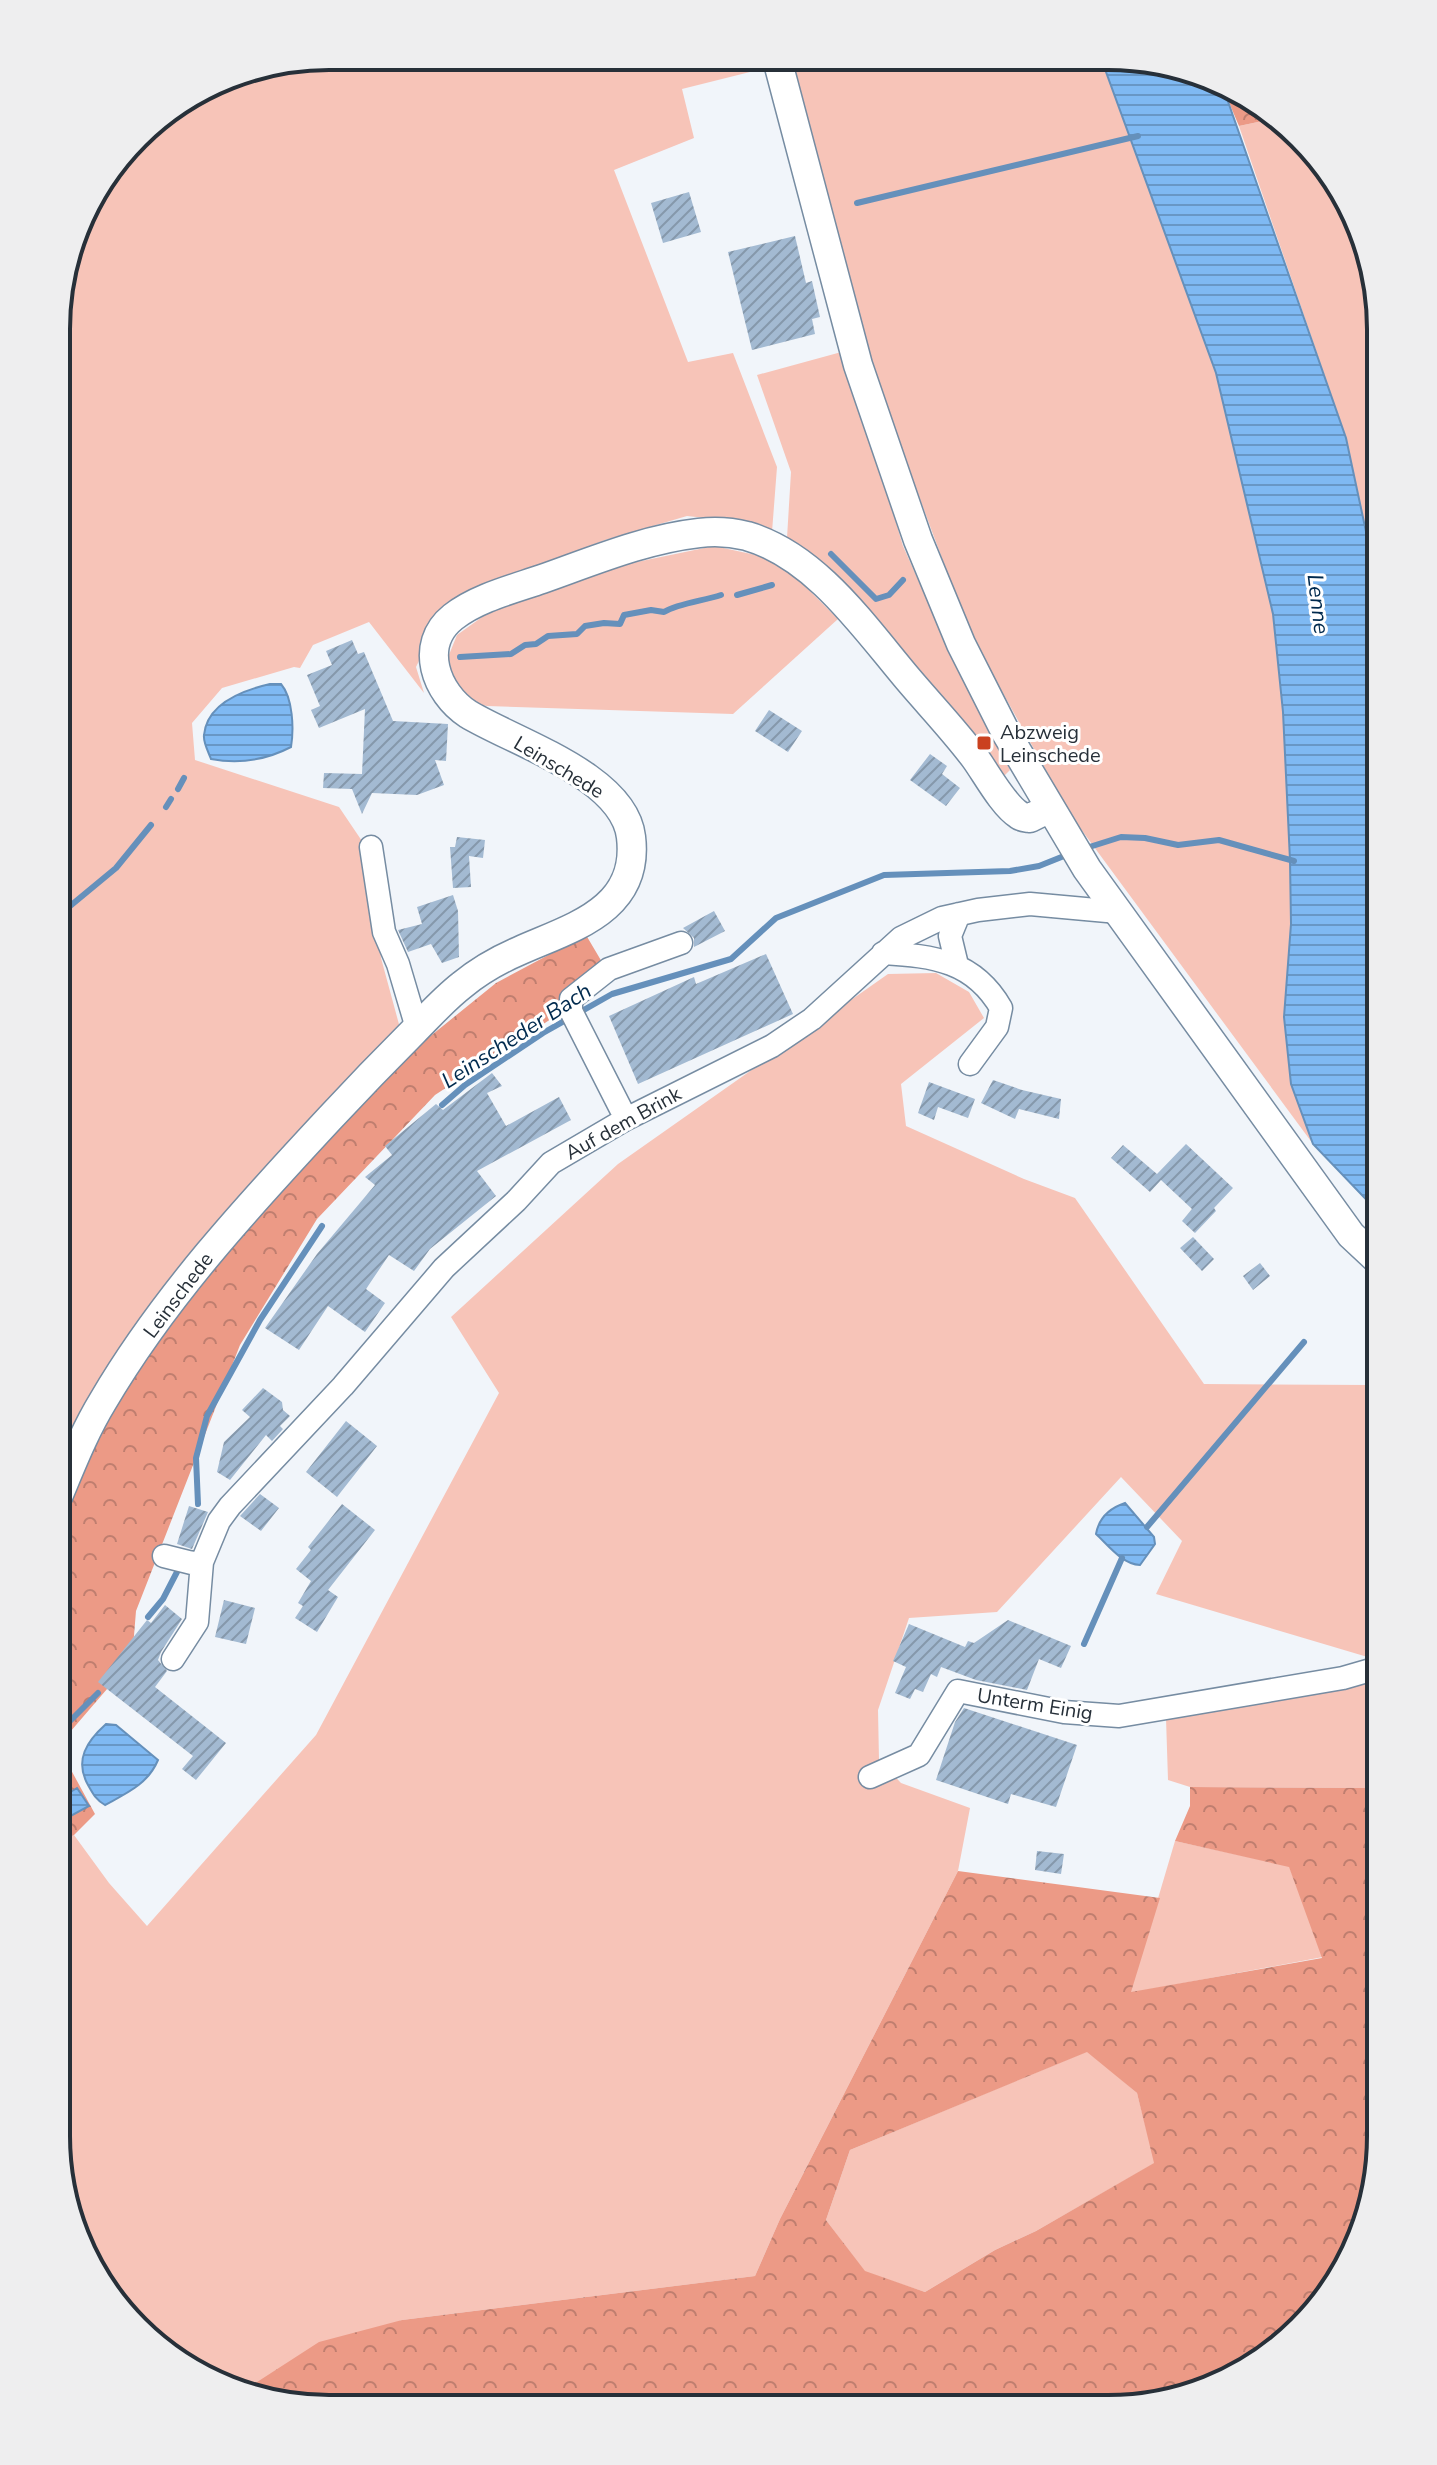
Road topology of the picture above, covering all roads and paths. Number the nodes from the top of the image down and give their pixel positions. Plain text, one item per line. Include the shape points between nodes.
1 (780, 70) edge
2 (1050, 808) junction
3 (371, 847) dead end
4 (1118, 912) junction
5 (959, 914) junction
6 (681, 943) dead end
7 (883, 953) junction
8 (957, 965) junction
9 (417, 1028) junction
10 (970, 1064) dead end
11 (626, 1119) junction
12 (1366, 1249) edge
13 (70, 1468) edge
14 (164, 1556) dead end
15 (202, 1562) junction
16 (173, 1659) dead end
17 (1366, 1671) edge
18 (870, 1777) dead end

1 - 2 main road via 858,365 918,540 961,644
2 - 4 main road
2 - 9 main road, Leinschede via 1030,818 1015,813 834,593 776,548 735,533 708,532 593,561 462,611 445,625 434,661 439,683 458,708 583,776 616,803 631,837 624,882 595,916 480,972
3 - 9 street via 384,932
4 - 5 street, Auf dem Brink via 1030,904
4 - 12 main road via 1324,1199
5 - 7 street, Auf dem Brink via 901,938
5 - 8 street via 950,936
6 - 11 street via 609,969 571,999 574,1017
7 - 8 street
7 - 11 street, Auf dem Brink via 812,1019 772,1046
8 - 10 street via 979,979 1001,1008 997,1027
9 - 13 main road, Leinschede via 289,1162 195,1271 103,1401
11 - 15 street, Auf dem Brink via 551,1163 444,1268 230,1506
14 - 15 street
15 - 16 street, Auf dem Brink via 197,1622
17 - 18 street, Unterm Einig via 1119,1716 1064,1712 958,1691 919,1755

